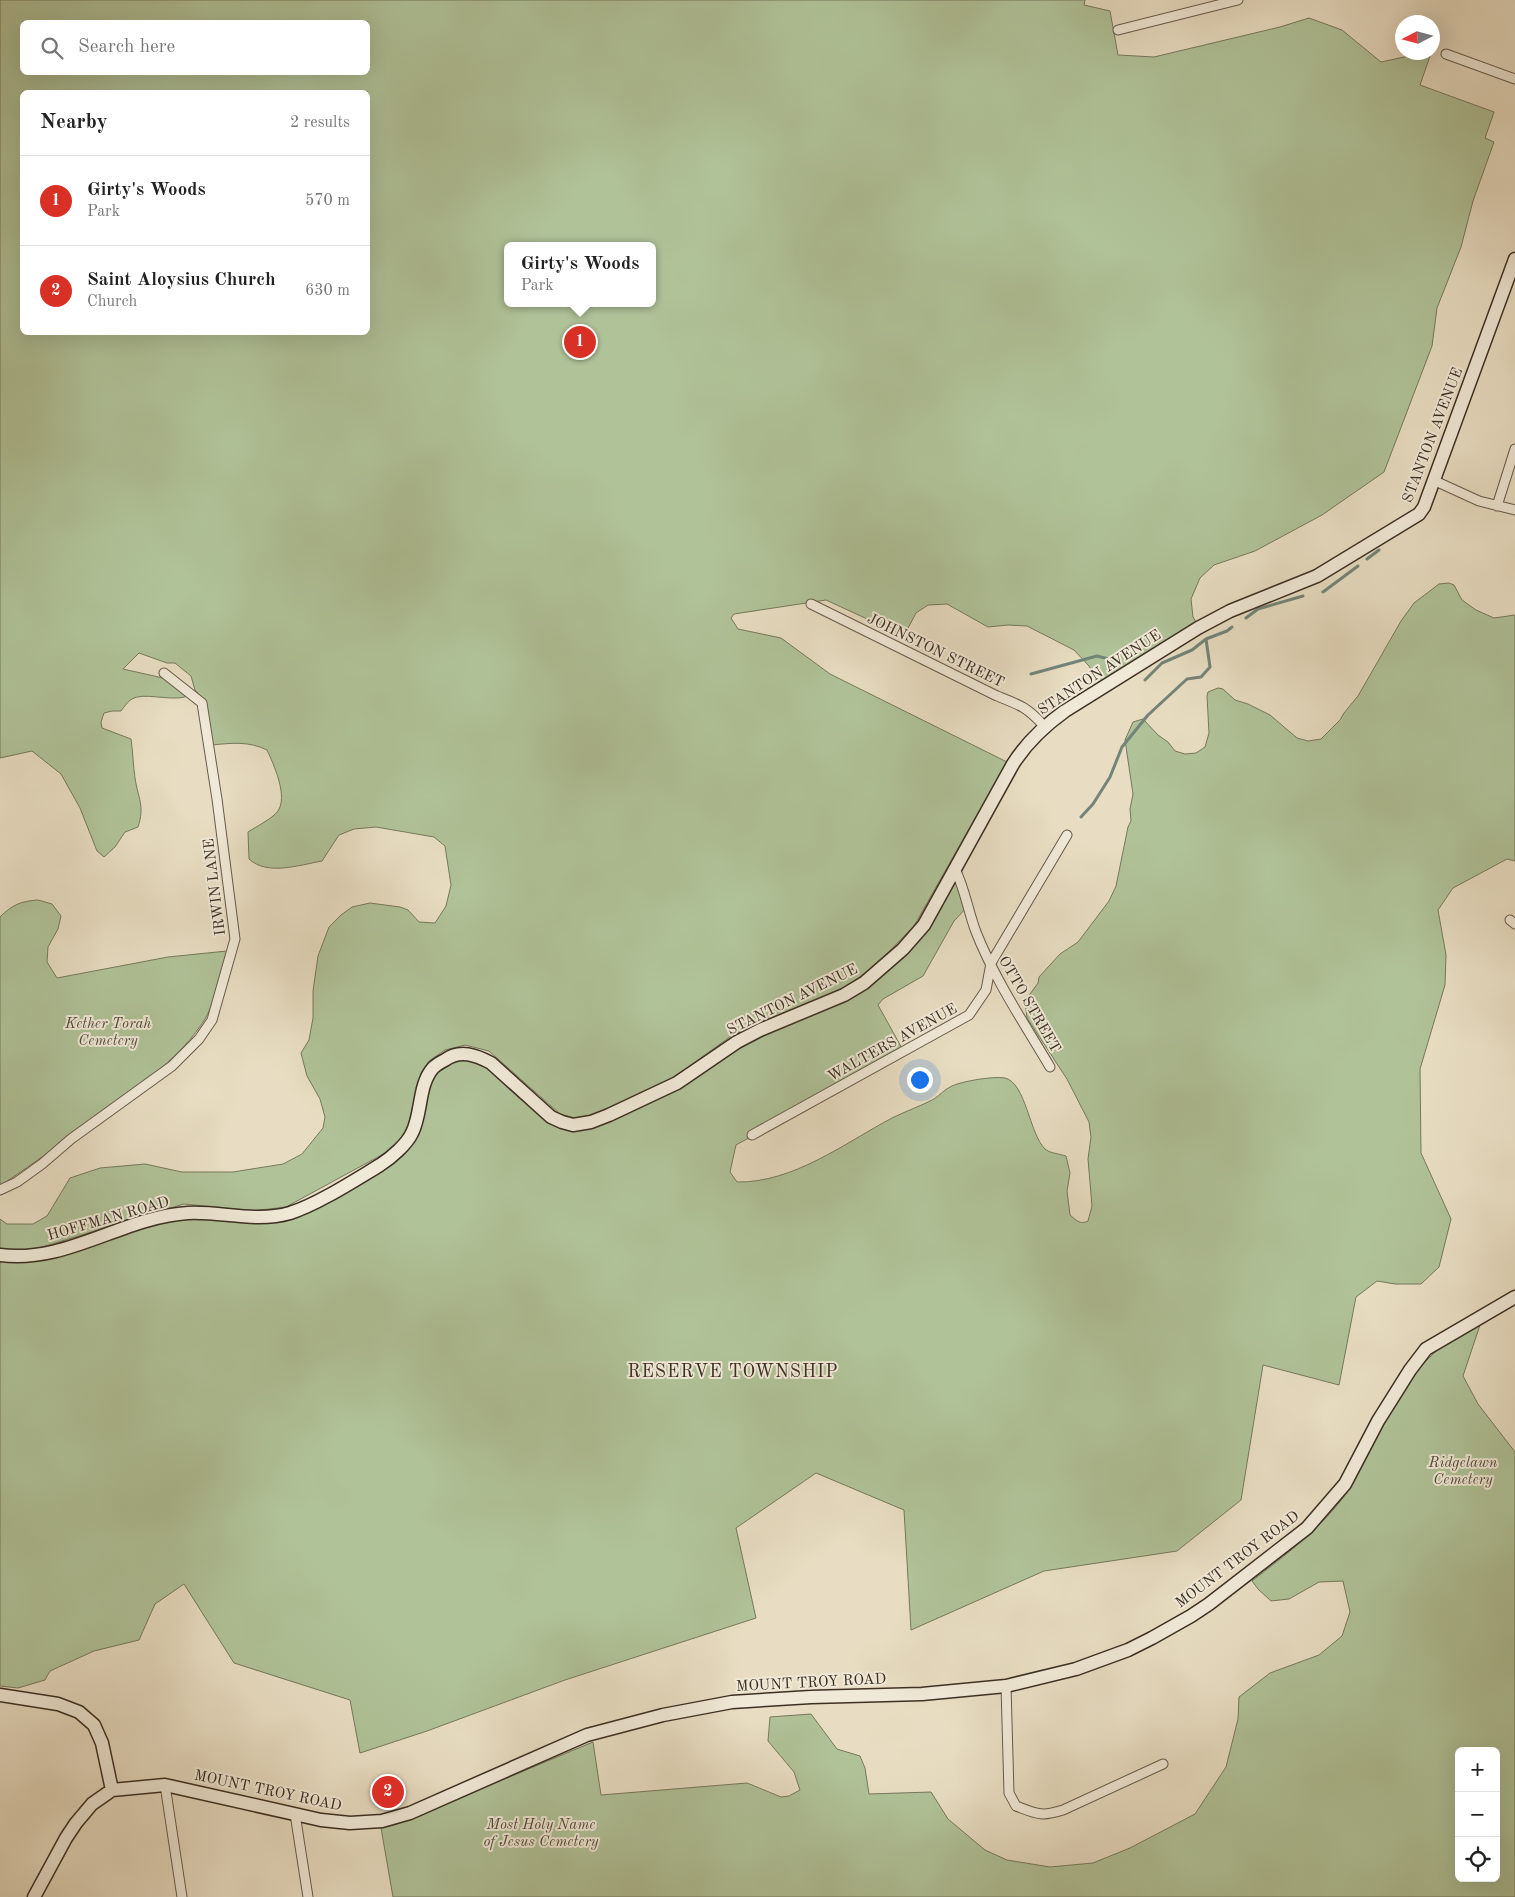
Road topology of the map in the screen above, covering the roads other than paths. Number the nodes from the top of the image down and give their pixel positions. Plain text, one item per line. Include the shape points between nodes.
1 (1238, 0) edge
2 (1118, 30) dead end
3 (1446, 54) dead end
4 (1515, 79) edge
5 (1515, 259) edge
6 (1515, 449) edge
7 (1433, 480) junction
8 (1497, 506) junction
9 (1515, 510) edge
10 (811, 604) dead end
11 (164, 673) dead end
12 (1044, 726) junction
13 (1067, 835) dead end
14 (956, 869) junction
15 (991, 963) junction
16 (1050, 1067) dead end
17 (573, 1125) joint
18 (752, 1135) dead end
19 (0, 1190) edge
20 (0, 1255) edge
21 (1515, 1297) edge
22 (1006, 1686) junction
23 (0, 1695) edge
24 (1163, 1764) dead end
25 (165, 1785) junction
26 (112, 1790) junction
27 (295, 1814) junction
28 (34, 1897) edge
29 (182, 1897) edge
30 (308, 1897) edge

1 - 2 street
3 - 4 street
5 - 7 street, STANTON AVENUE
6 - 8 street
7 - 8 street
7 - 12 street, STANTON AVENUE via 1424,507 1410,520 1317,576 1230,611 1198,628
8 - 9 street
10 - 12 street, JOHNSTON STREET via 1031,711
11 - 19 street, IRWIN LANE via 202,703 219,818 235,939 212,1020 199,1039 172,1066 42,1164
12 - 14 street, STANTON AVENUE via 1012,764
13 - 15 street, WALTERS AVENUE
14 - 15 street, OTTO STREET via 976,931
14 - 17 street, STANTON AVENUE via 924,925 903,949 864,983 737,1042 678,1083 653,1096 592,1122
15 - 16 street, OTTO STREET
15 - 18 street, WALTERS AVENUE via 986,990 969,1015
17 - 20 street, HOFFMAN ROAD via 551,1117 491,1063 469,1054 458,1054 433,1068 426,1080 416,1125 404,1144 383,1163 290,1213 249,1217 188,1213 154,1219 51,1253
21 - 22 street, MOUNT TROY ROAD via 1426,1349 1404,1377 1346,1484 1329,1505 1307,1528 1216,1598 1191,1616 1128,1650 1076,1669
22 - 24 street via 1009,1793 1016,1806 1047,1815
22 - 27 street, MOUNT TROY ROAD via 922,1694 732,1702 698,1708 587,1735 410,1813 382,1821 350,1823
23 - 26 street via 58,1704 79,1712 94,1725 102,1743
25 - 26 street, MOUNT TROY ROAD
25 - 27 street, MOUNT TROY ROAD
25 - 29 street
26 - 28 street, MOUNT TROY ROAD via 92,1804 76,1823
27 - 30 street

